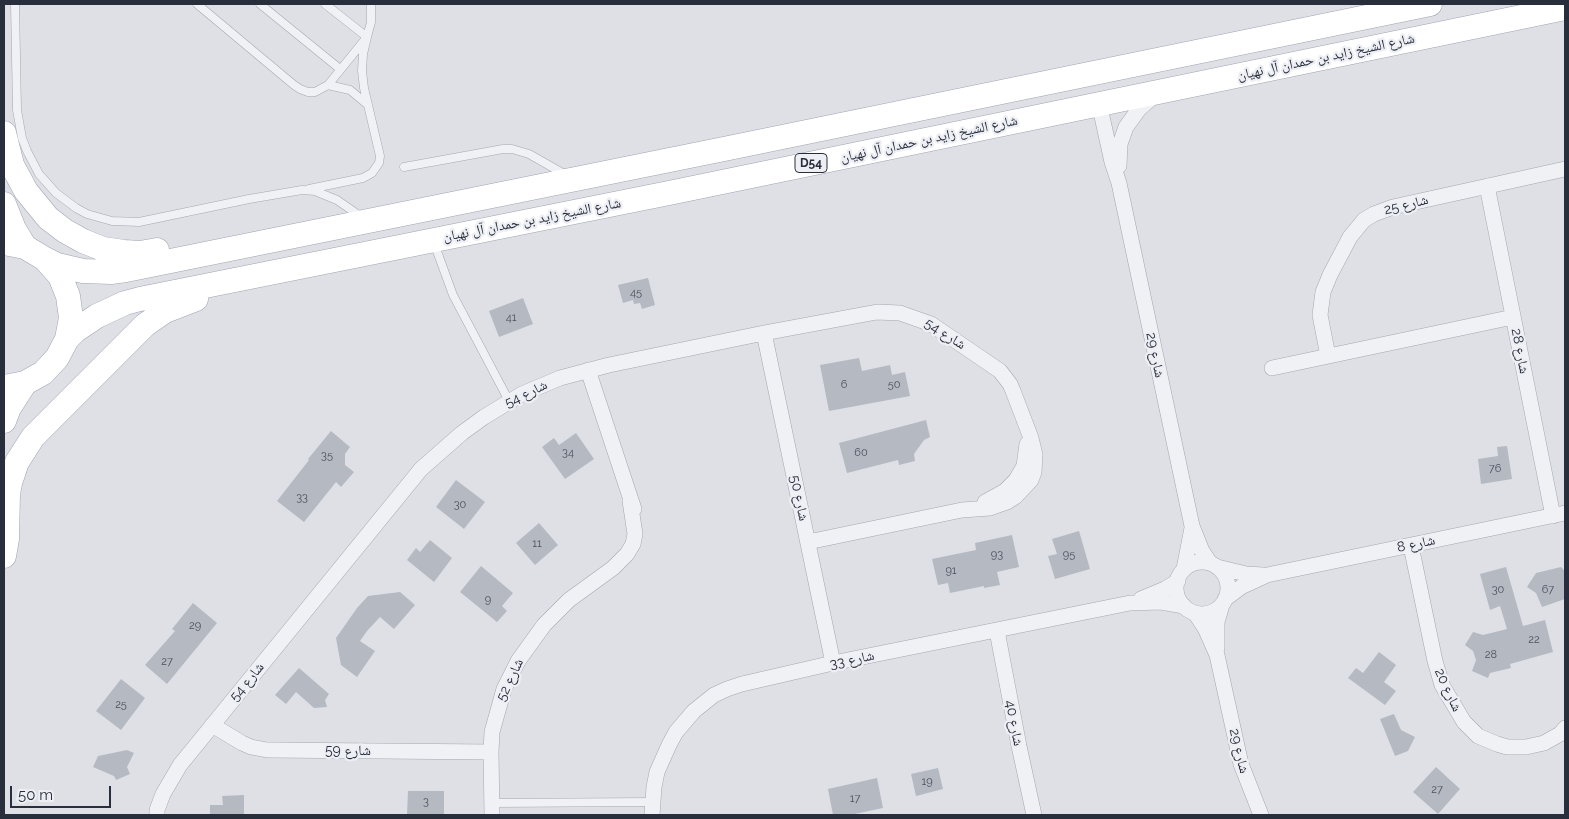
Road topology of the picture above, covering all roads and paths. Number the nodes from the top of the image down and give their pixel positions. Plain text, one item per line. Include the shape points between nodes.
1 (15, 4) edge
2 (197, 4) edge
3 (260, 4) edge
4 (326, 4) edge
5 (371, 4) edge
6 (1417, 5) edge
7 (1565, 8) edge
8 (367, 37) junction
9 (1172, 56) junction
10 (340, 69) junction
11 (328, 84) junction
12 (1160, 91) junction
13 (1099, 104) junction
14 (368, 105) junction
15 (4, 133) edge
16 (404, 167) dead end
17 (1565, 169) edge
18 (573, 180) junction
19 (1119, 183) junction
20 (1487, 186) junction
21 (302, 190) junction
22 (4, 204) edge
23 (366, 221) junction
24 (434, 240) junction
25 (14, 245) edge
26 (230, 248) junction
27 (45, 259) junction
28 (254, 276) junction
29 (1513, 317) junction
30 (764, 333) junction
31 (67, 339) junction
32 (1328, 356) junction
33 (1272, 368) dead end
34 (588, 370) junction
35 (14, 385) edge
36 (509, 401) junction
37 (4, 421) edge
38 (1559, 514) edge
39 (1192, 526) junction
40 (808, 542) junction
41 (1411, 546) junction
42 (4, 556) edge
43 (1214, 565) junction
44 (1181, 575) junction
45 (1267, 575) junction
46 (1224, 602) junction
47 (1130, 603) junction
48 (1189, 609) junction
49 (997, 631) junction
50 (1217, 655) junction
51 (833, 663) junction
52 (212, 725) junction
53 (1565, 728) edge
54 (491, 752) junction
55 (492, 809) edge
56 (652, 809) edge
57 (157, 815) edge
58 (1034, 815) edge
59 (1261, 815) edge

1 - 21 lane via 16,110 22,138 39,174 66,201 99,218 138,222
2 - 11 lane via 300,89 315,92
3 - 10 lane
4 - 8 lane
5 - 8 lane
6 - 9 main road, D54
7 - 12 main road, شارع الشيخ زايد بن حمدان آل نهيان / D54
8 - 10 lane
8 - 14 lane via 362,71
9 - 13 main road via 1147,71 1107,82
9 - 18 main road, D54
10 - 11 lane
11 - 14 lane via 350,90
12 - 13 main road, شارع الشيخ زايد بن حمدان آل نهيان / D54
12 - 19 street, شارع 29 via 1139,109 1126,127 1120,144
13 - 19 street, شارع 29
13 - 24 main road, شارع الشيخ زايد بن حمدان آل نهيان / D54
14 - 21 lane via 380,156 376,168 363,178
15 - 26 main road via 12,165 26,191 48,218 83,241 103,248 140,253 213,243
16 - 18 lane via 503,148 529,154
17 - 20 street, شارع 25
18 - 23 main road, D54
19 - 39 street, شارع 29
20 - 29 street, شارع 28
20 - 32 street, شارع 25 via 1383,210 1356,228 1323,292 1320,315
21 - 23 lane via 315,191 337,200
22 - 25 main road via 14,229
23 - 26 main road, D54
24 - 28 main road, شارع الشيخ زايد بن حمدان آل نهيان / D54
24 - 36 lane via 454,295
25 - 27 main road
26 - 27 main road, D54 via 111,272 83,271
27 - 31 main road via 60,276 68,296 71,318
28 - 31 main road, شارع الشيخ زايد بن حمدان آل نهيان / D54 via 125,303 97,316
28 - 42 main road via 241,289 188,301 145,325 38,431 17,462 10,483
29 - 32 street
29 - 38 street, شارع 28
30 - 34 street, شارع 54
30 - 40 street, شارع 50
30 - 40 street, شارع 54 via 877,312 900,313 921,319 1000,371 1010,384 1027,430 1026,459 1016,480 998,495 962,510
31 - 35 main road via 57,358 43,373
32 - 33 street
34 - 36 street, شارع 54 via 538,386
34 - 54 street, شارع 52 via 630,501 635,529 633,544 624,558 544,625 518,661 499,704
35 - 37 main road via 13,402
36 - 52 street, شارع 54 via 462,433 421,469
38 - 41 street, شارع 8
39 - 43 street, شارع 29 via 1202,551
39 - 44 street, شارع 29
40 - 51 street, شارع 50
41 - 45 street, شارع 8
41 - 53 street, شارع 20 via 1442,685 1464,722 1478,736 1507,747 1544,743
43 - 44 street via 1197,562
43 - 45 street, شارع 8 via 1246,574
43 - 46 street via 1226,578 1228,586
44 - 47 street, شارع 33 via 1165,589
44 - 48 street via 1177,594
45 - 46 street, شارع 8 via 1241,587
46 - 48 street via 1209,613
46 - 50 street, شارع 29 via 1217,622
47 - 48 street, شارع 33 via 1162,602
47 - 49 street, شارع 33
48 - 50 street, شارع 29 via 1207,633
49 - 51 street, شارع 33
49 - 58 street, شارع 40
50 - 59 street, شارع 29 via 1241,764
51 - 56 street, شارع 33 via 742,684 703,702 668,744 657,772
52 - 54 street, شارع 59 via 242,744 268,750
52 - 57 street, شارع 54 via 171,779
54 - 55 street, شارع 52
55 - 56 lane

